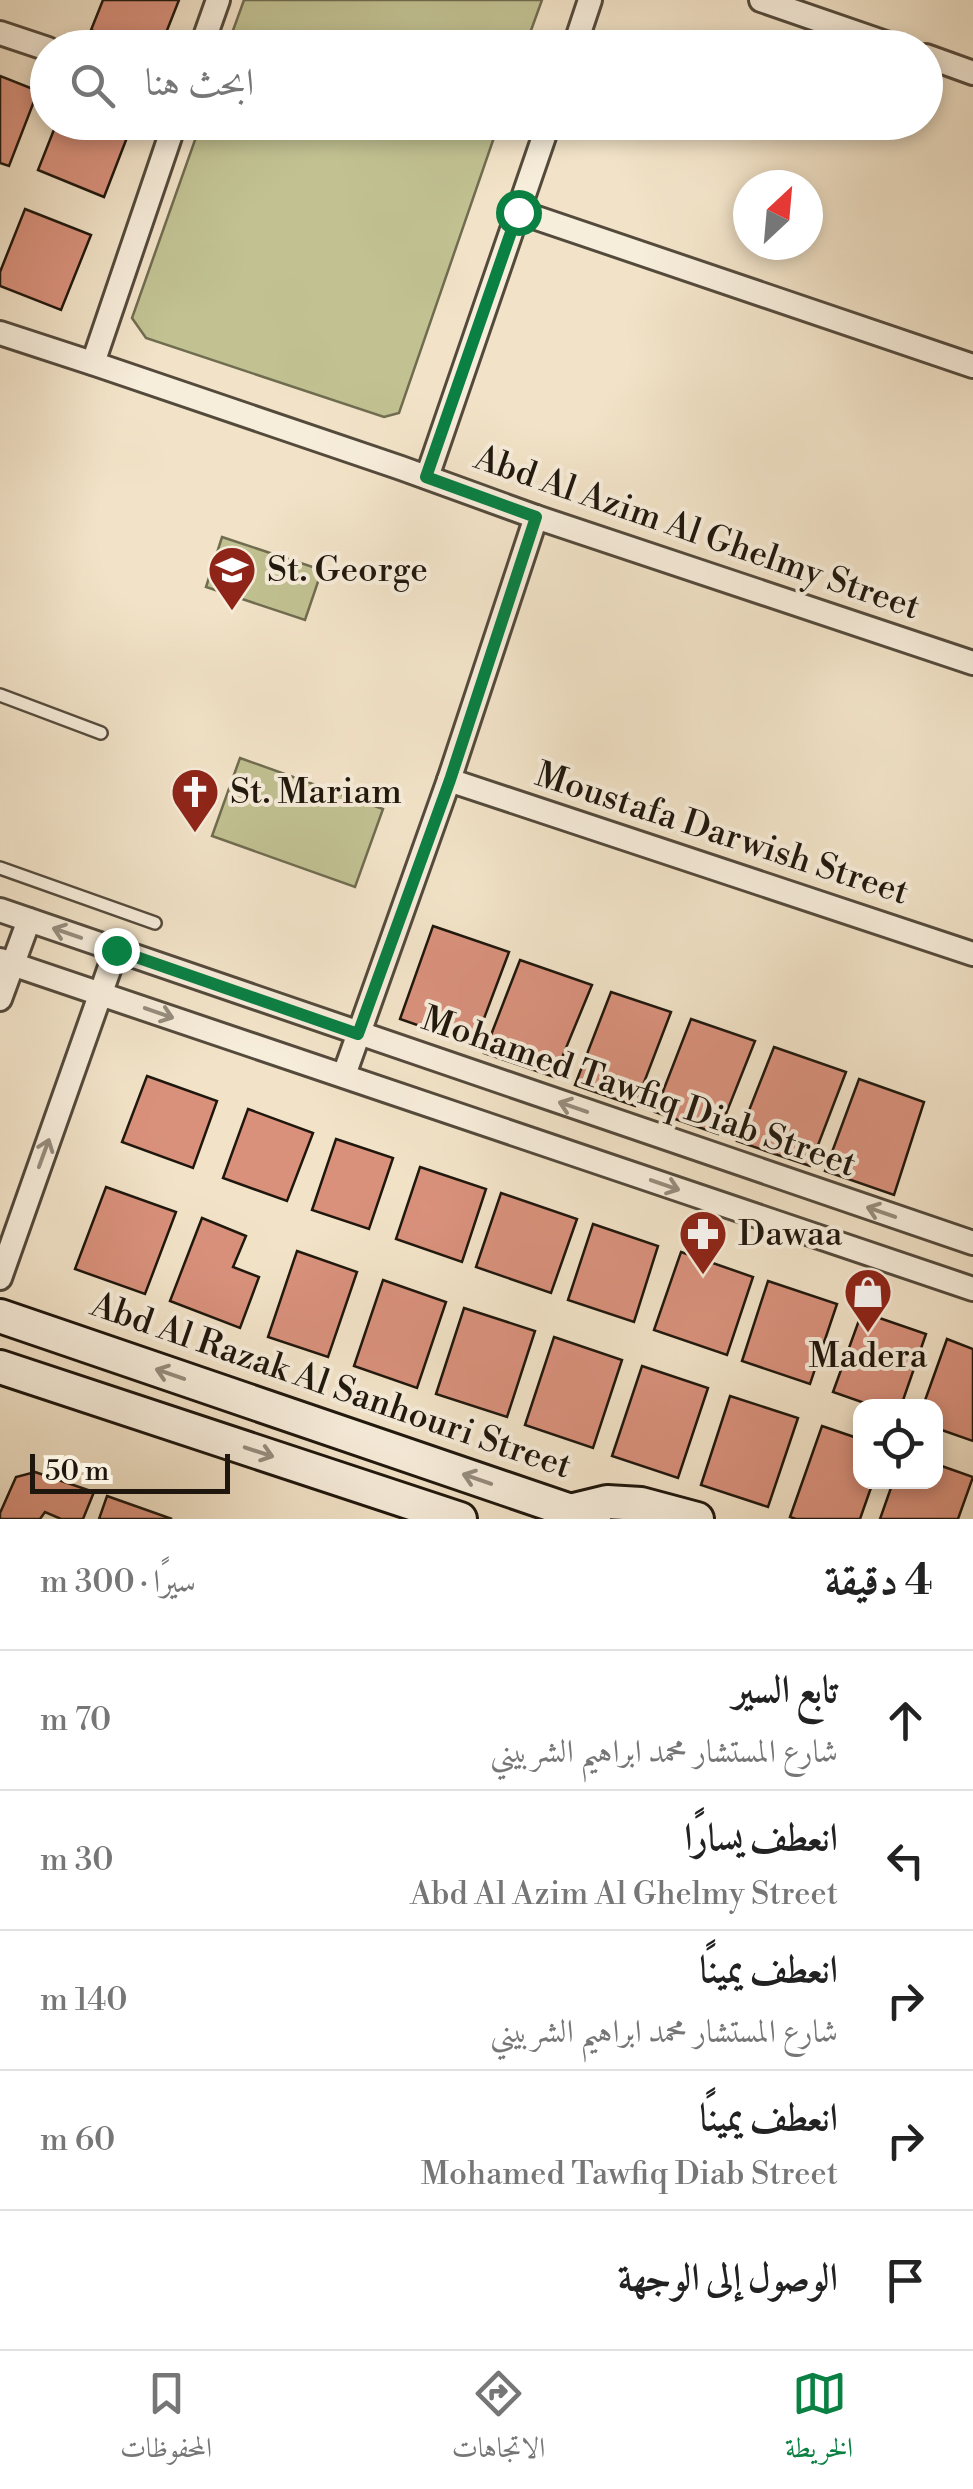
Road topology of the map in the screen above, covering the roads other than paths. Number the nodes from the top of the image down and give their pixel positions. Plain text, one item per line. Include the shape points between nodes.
1 (218, 0) edge
2 (590, 0) edge
3 (761, 0) edge
4 (207, 30) edge
5 (580, 30) edge
6 (848, 30) edge
7 (0, 33) edge
8 (30, 43) edge
9 (943, 62) edge
10 (973, 73) edge
11 (169, 140) edge
12 (542, 140) edge
13 (518, 212) junction
14 (0, 334) edge
15 (93, 363) junction
16 (973, 366) edge
17 (426, 477) junction
18 (536, 517) junction
19 (973, 663) edge
20 (0, 695) edge
21 (101, 733) dead end
22 (450, 780) junction
23 (0, 868) edge
24 (0, 910) edge
25 (29, 920) junction
26 (154, 923) dead end
27 (116, 950) junction
28 (973, 954) edge
29 (6, 962) edge
30 (101, 994) junction
31 (0, 1000) edge
32 (358, 1034) junction
33 (344, 1076) junction
34 (973, 1243) edge
35 (0, 1278) edge
36 (973, 1290) edge
37 (0, 1316) edge
38 (0, 1366) edge
39 (582, 1515) edge
40 (460, 1519) edge
41 (698, 1519) edge

1 - 4 street
2 - 5 street
3 - 6 street
7 - 8 street
9 - 10 street
11 - 15 street
12 - 13 street
13 - 16 street
13 - 17 street
14 - 15 street, Abd Al Azim Al Ghelmy Street
15 - 17 street, Abd Al Azim Al Ghelmy Street
17 - 18 street, Abd Al Azim Al Ghelmy Street
18 - 19 street, Abd Al Azim Al Ghelmy Street
18 - 22 street
20 - 21 lane
22 - 28 street, Moustafa Darwish Street
22 - 32 street
23 - 26 lane
24 - 25 street, Mohamed Tawfiq Diab Street
27 -> 25 street, Mohamed Tawfiq Diab Street
25 - 29 street
27 - 30 street
27 - 32 street, Mohamed Tawfiq Diab Street
29 - 30 street
29 - 31 street
30 -> 33 street
35 -> 30 street
32 - 33 street
34 -> 32 street, Mohamed Tawfiq Diab Street
33 -> 36 street
39 -> 37 street, Abd Al Razak Al Sanhouri Street
38 -> 40 street
39 - 41 street, Abd Al Razak Al Sanhouri Street via 607,1502

